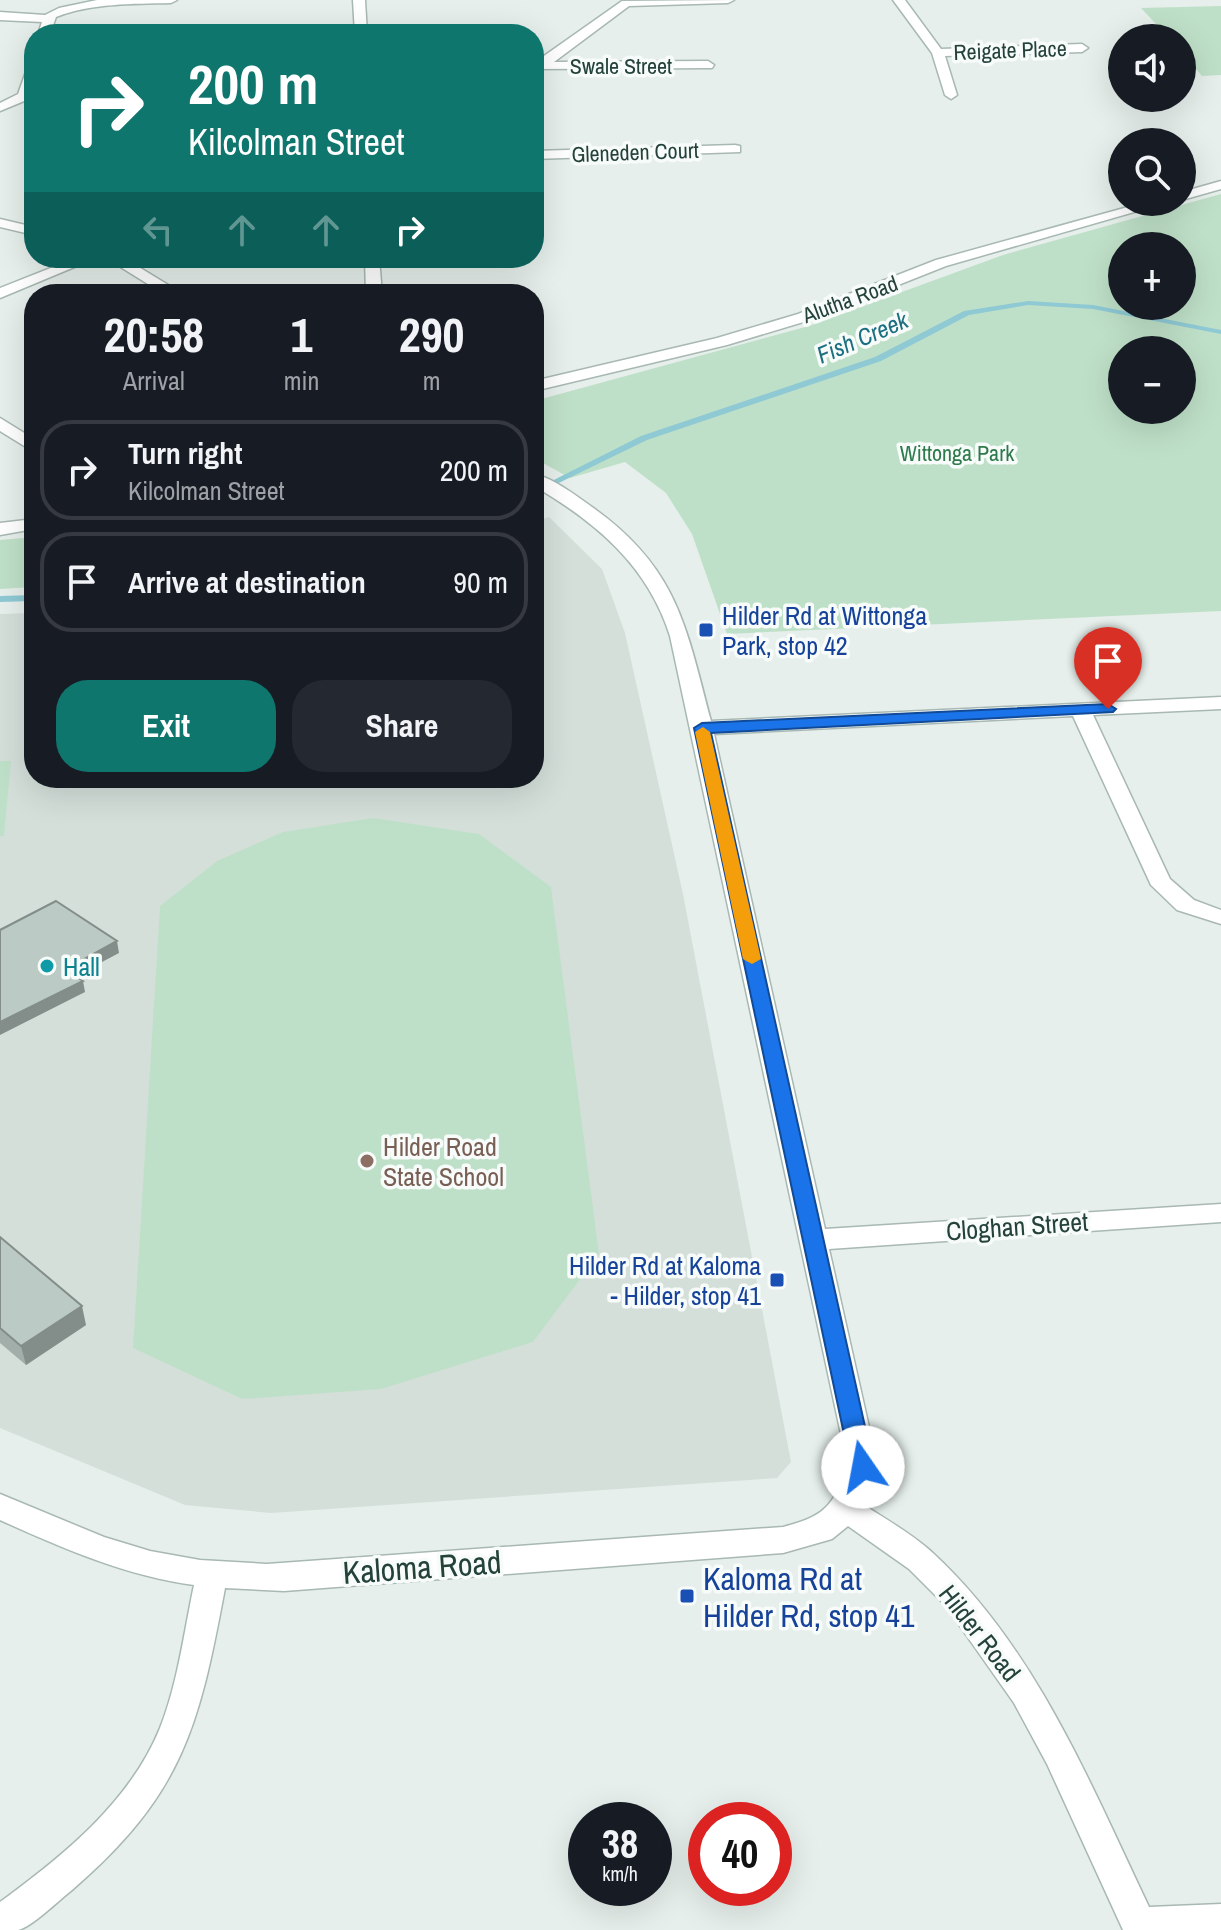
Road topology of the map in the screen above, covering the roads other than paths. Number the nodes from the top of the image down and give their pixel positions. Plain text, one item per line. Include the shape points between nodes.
1 (136, 0) edge
2 (171, 0) edge
3 (359, 0) edge
4 (728, 0) edge
5 (899, 0) edge
6 (622, 1) edge
7 (0, 16) edge
8 (49, 19) junction
9 (47, 24) edge
10 (360, 24) edge
11 (1082, 48) dead end
12 (938, 53) junction
13 (544, 61) edge
14 (708, 65) dead end
15 (544, 66) edge
16 (951, 95) dead end
17 (24, 96) edge
18 (1, 107) edge
19 (23, 112) dead end
20 (735, 149) dead end
21 (544, 155) edge
22 (1221, 185) edge
23 (1196, 192) edge
24 (1111, 216) edge
25 (0, 223) edge
26 (24, 227) edge
27 (64, 268) edge
28 (130, 268) edge
29 (158, 284) edge
30 (0, 293) edge
31 (544, 384) edge
32 (0, 423) edge
33 (24, 440) edge
34 (544, 485) edge
35 (24, 525) edge
36 (0, 529) edge
37 (1221, 703) edge
38 (1080, 710) junction
39 (702, 728) junction
40 (1221, 917) edge
41 (1221, 1213) edge
42 (813, 1240) junction
43 (0, 1506) edge
44 (847, 1509) junction
45 (212, 1575) junction
46 (1221, 1921) edge
47 (0, 1923) edge
48 (1140, 1927) edge

1 - 2 street
1 - 8 street via 66,7
3 - 10 street
4 - 6 street
5 - 12 street
6 - 13 street
7 - 8 street
8 - 9 street
11 - 12 street, Reigate Place
12 - 16 street
14 - 15 street, Swale Street
17 - 18 street
18 - 19 street
20 - 21 street, Gleneden Court
22 - 23 street
24 - 31 street, Alutha Road via 941,263 804,317 721,342
25 - 26 street
27 - 30 street
28 - 29 street
32 - 33 street
34 - 39 street via 611,531 649,569 671,610
35 - 36 street
37 - 38 street
38 - 39 street
38 - 40 street via 1169,896 1191,910
39 - 42 street
41 - 42 street, Cloghan Street
42 - 44 street via 863,1467
43 - 45 street, Kaloma Road via 75,1540 150,1564
44 - 45 street, Kaloma Road via 821,1530 783,1540 284,1578
44 - 48 street, Hilder Road via 920,1560 956,1596 1026,1693
45 - 47 street via 177,1726 155,1773 117,1823 60,1880
46 - 48 street

